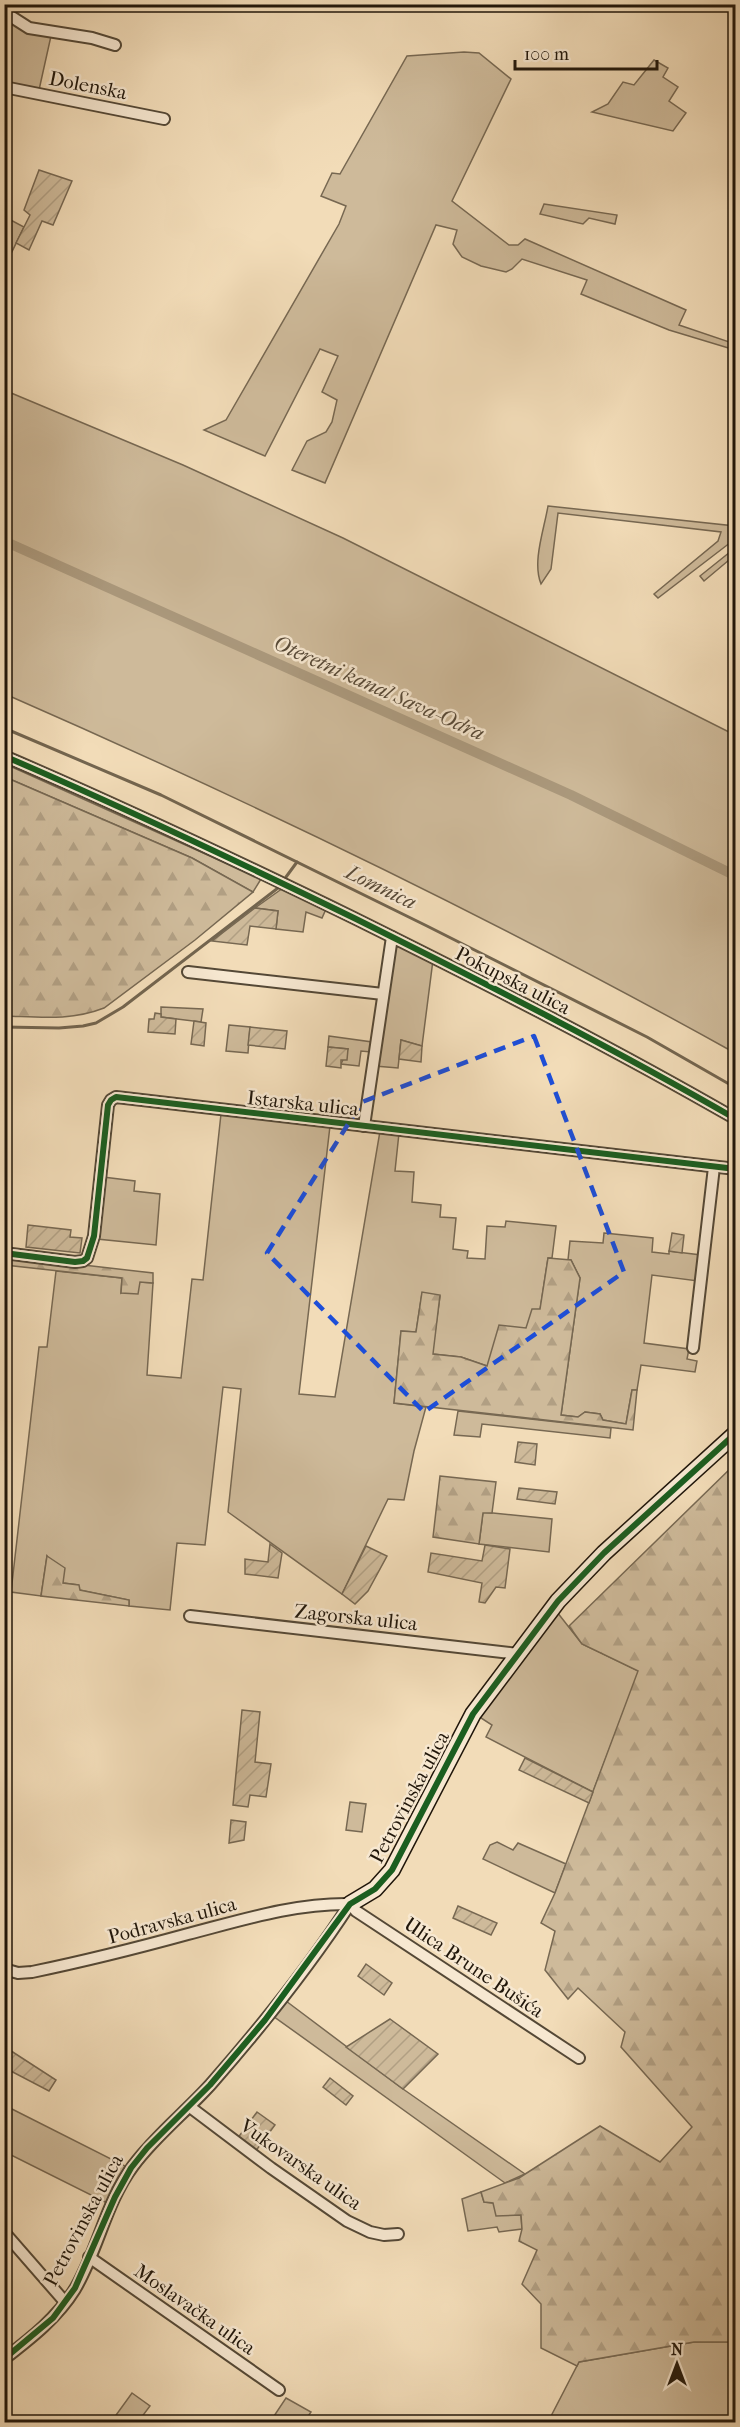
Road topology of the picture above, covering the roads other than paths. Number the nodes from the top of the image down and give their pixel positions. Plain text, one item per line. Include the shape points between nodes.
1 (4, 12) edge
2 (115, 45) dead end
3 (4, 87) edge
4 (164, 119) dead end
5 (4, 756) edge
6 (392, 937) junction
7 (188, 972) dead end
8 (383, 994) junction
9 (735, 1119) edge
10 (364, 1126) junction
11 (714, 1167) junction
12 (735, 1169) edge
13 (4, 1253) edge
14 (693, 1348) dead end
15 (735, 1433) edge
16 (189, 1616) dead end
17 (518, 1654) junction
18 (350, 1904) junction
19 (4, 1969) edge
20 (579, 2058) dead end
21 (190, 2107) junction
22 (4, 2232) edge
23 (398, 2234) dead end
24 (89, 2257) junction
25 (65, 2302) junction
26 (4, 2359) edge
27 (279, 2390) dead end

1 - 2 street via 29,28
3 - 4 street, Dolenska
5 - 6 street, Pokupska ulica via 156,823
6 - 8 street
6 - 9 street, Pokupska ulica via 520,1000
7 - 8 street
8 - 10 street
10 - 11 street, Istarska ulica
10 - 13 street, Istarska ulica via 116,1097 108,1105 94,1236 87,1258 75,1262
11 - 12 street, Istarska ulica
11 - 14 street
15 - 17 street, Petrovinska ulica via 586,1570
16 - 17 street, Zagorska ulica
17 - 18 street, Petrovinska ulica via 461,1734 392,1870 375,1889
18 - 19 street, Podravska ulica via 272,1912 32,1972
18 - 20 street, Ulica Brune Bušića
18 - 21 street, Petrovinska ulica via 266,2020
21 - 23 street, Vukovarska ulica via 347,2221 370,2232
21 - 24 street, Petrovinska ulica via 131,2168
22 - 25 street
24 - 25 street, Petrovinska ulica
24 - 27 street, Moslavačka ulica
25 - 26 street, Petrovinska ulica via 53,2318

